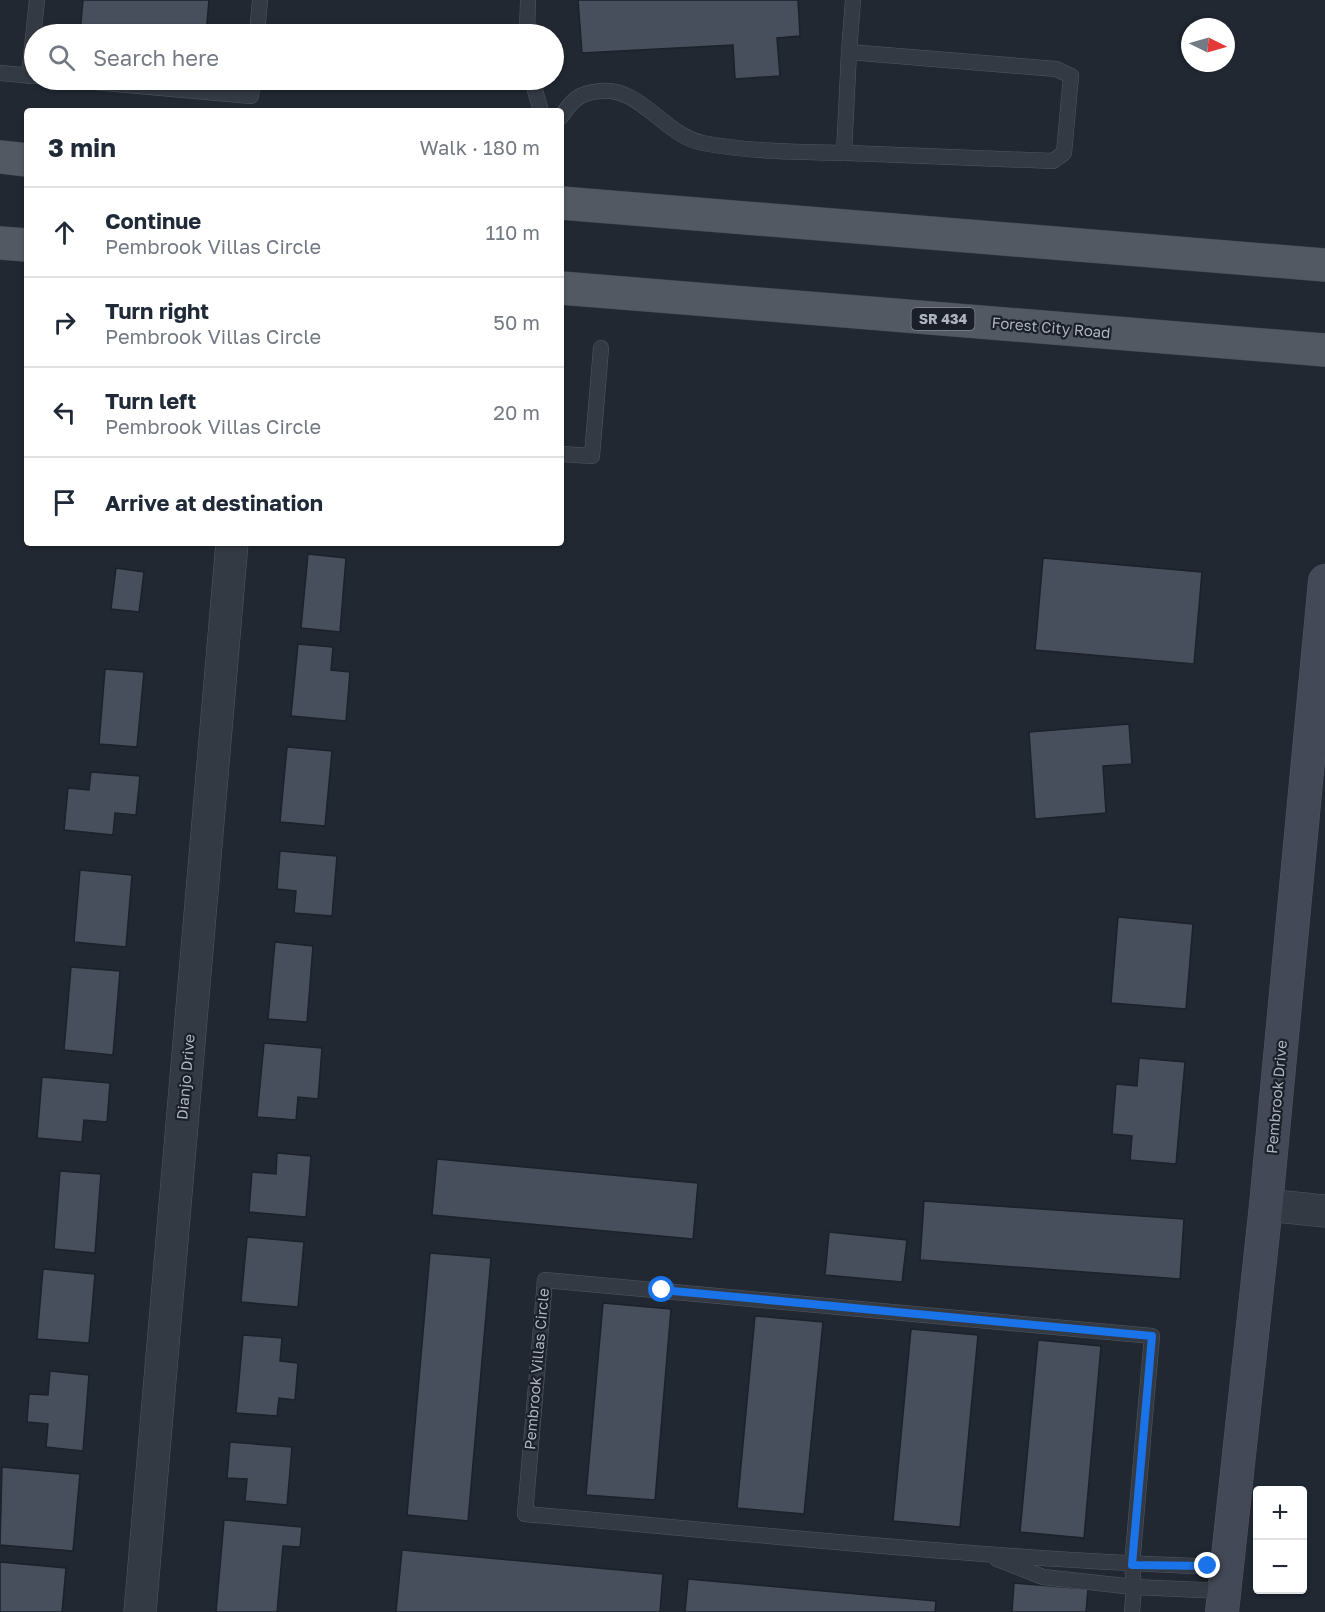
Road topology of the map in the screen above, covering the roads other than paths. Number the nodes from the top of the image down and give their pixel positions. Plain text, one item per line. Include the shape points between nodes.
1 (37, 0) edge
2 (260, 0) edge
3 (528, 0) edge
4 (853, 0) edge
5 (35, 24) edge
6 (258, 24) edge
7 (528, 24) edge
8 (849, 52) junction
9 (0, 73) edge
10 (24, 75) edge
11 (184, 90) edge
12 (252, 90) edge
13 (535, 90) edge
14 (540, 108) edge
15 (564, 112) edge
16 (844, 153) junction
17 (0, 157) edge
18 (24, 160) edge
19 (564, 203) edge
20 (0, 243) edge
21 (24, 245) edge
22 (1325, 265) edge
23 (564, 288) edge
24 (601, 348) dead end
25 (1325, 350) edge
26 (564, 454) edge
27 (232, 546) edge
28 (1325, 581) edge
29 (1266, 1205) junction
30 (1325, 1210) edge
31 (983, 1554) junction
32 (1132, 1565) junction
33 (1134, 1587) junction
34 (1224, 1590) edge
35 (140, 1612) edge
36 (1132, 1612) edge

1 - 5 lane
2 - 6 lane
3 - 7 lane
4 - 8 lane
8 - 16 lane
8 - 16 lane via 1056,69 1071,76 1064,153 1053,160
9 - 10 lane
11 - 12 lane via 251,96
13 - 14 lane
15 - 16 lane via 585,92 609,90 631,98 693,141 795,153
17 - 18 main road
19 - 22 main road
20 - 21 main road
23 - 25 main road, Forest City Road / SR 434
24 - 26 lane via 592,456
27 - 35 street, Dianjo Drive
28 - 29 street, Pembrook Drive
29 - 30 street
29 - 34 street, Pembrook Drive
31 - 32 lane, Pembrook Villas Circle
31 - 32 lane, Pembrook Villas Circle via 525,1514 545,1280 1152,1336
31 - 33 lane, Pembrook Villas Circle via 1043,1577
32 - 33 lane, Pembrook Villas Circle
32 - 34 lane, Pembrook Villas Circle
33 - 34 lane, Pembrook Villas Circle
33 - 36 lane, Pembrook Villas Circle

